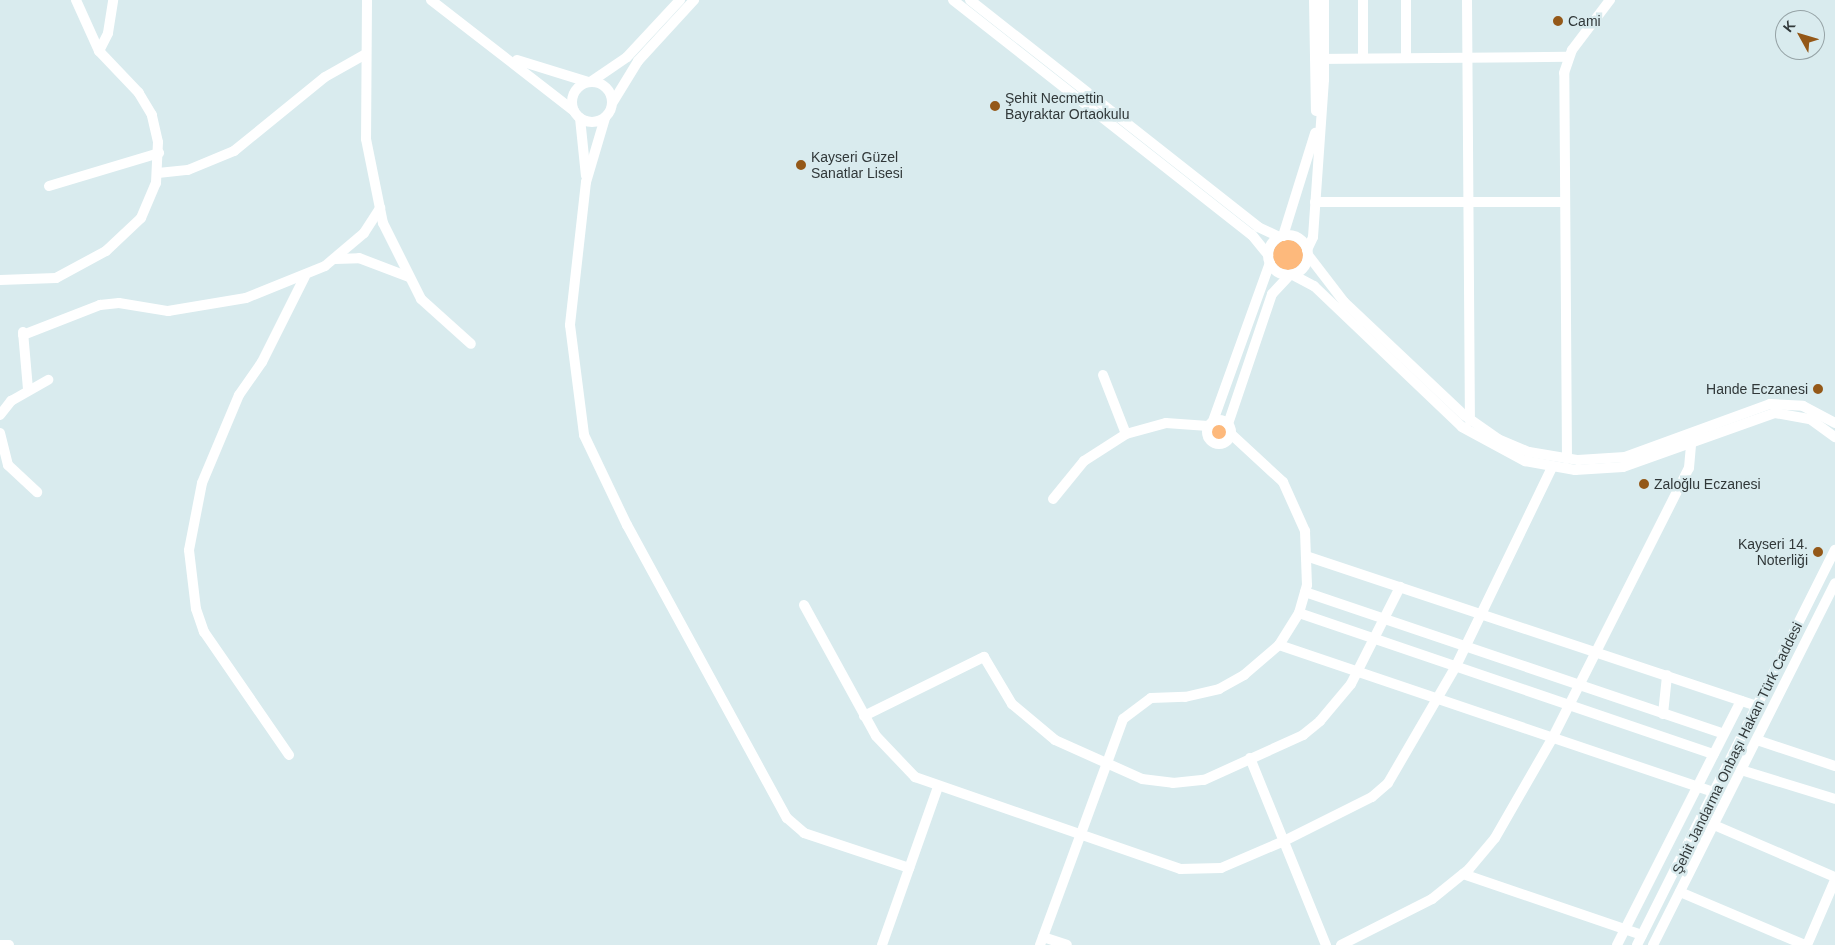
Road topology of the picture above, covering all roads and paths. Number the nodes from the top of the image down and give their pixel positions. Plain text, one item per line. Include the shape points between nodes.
1 (76, 0) edge
2 (113, 0) edge
3 (367, 0) edge
4 (431, 0) edge
5 (680, 0) edge
6 (694, 0) edge
7 (953, 0) edge
8 (970, 0) edge
9 (1314, 0) edge
10 (1324, 0) edge
11 (1363, 0) edge
12 (1406, 0) edge
13 (1467, 0) edge
14 (1610, 0) edge
15 (492, 47) junction
16 (99, 51) junction
17 (364, 55) junction
18 (1468, 57) junction
19 (1568, 57) junction
20 (1363, 58) junction
21 (1406, 58) junction
22 (1319, 59) junction
23 (590, 82) junction
24 (613, 102) junction
25 (577, 114) junction
26 (605, 118) junction
27 (159, 152) junction
28 (158, 173) junction
29 (586, 182) junction
30 (49, 186) dead end
31 (1315, 202) junction
32 (1468, 202) junction
33 (1565, 202) junction
34 (380, 208) junction
35 (1281, 236) junction
36 (1308, 253) junction
37 (1269, 259) junction
38 (332, 260) junction
39 (1291, 275) junction
40 (305, 276) junction
41 (408, 277) junction
42 (0, 280) edge
43 (471, 344) dead end
44 (1103, 375) dead end
45 (48, 380) dead end
46 (28, 389) junction
47 (0, 416) edge
48 (1470, 421) junction
49 (1835, 423) edge
50 (1211, 424) junction
51 (1230, 429) junction
52 (0, 433) edge
53 (1126, 434) junction
54 (1835, 437) edge
55 (1691, 445) junction
56 (1567, 459) junction
57 (1552, 467) junction
58 (37, 492) dead end
59 (1053, 499) dead end
60 (1835, 550) edge
61 (1309, 557) junction
62 (1835, 583) edge
63 (1400, 587) junction
64 (1305, 592) junction
65 (804, 605) dead end
66 (1299, 613) junction
67 (1483, 614) junction
68 (1385, 619) junction
69 (1375, 639) junction
70 (1279, 645) junction
71 (1466, 647) junction
72 (1596, 652) junction
73 (1456, 666) junction
74 (1358, 672) junction
75 (1667, 675) junction
76 (1579, 685) junction
77 (1438, 700) junction
78 (1742, 701) junction
79 (1569, 705) junction
80 (1757, 706) junction
81 (1663, 714) junction
82 (864, 716) junction
83 (1724, 734) junction
84 (1553, 737) junction
85 (1757, 740) junction
86 (289, 754) dead end
87 (1714, 754) junction
88 (1250, 758) junction
89 (1104, 763) junction
90 (1835, 766) edge
91 (1741, 770) junction
92 (1698, 786) junction
93 (938, 787) junction
94 (1716, 793) junction
95 (1835, 799) edge
96 (1714, 825) junction
97 (1079, 834) junction
98 (1284, 841) junction
99 (909, 868) junction
100 (1463, 874) junction
101 (1835, 878) edge
102 (1680, 892) junction
103 (1625, 928) junction
104 (1642, 934) junction
105 (1042, 941) edge
106 (1809, 944) edge
107 (0, 945) edge
108 (9, 945) edge
109 (882, 945) edge
110 (1067, 945) edge
111 (1326, 945) edge
112 (1341, 945) edge
113 (1616, 945) edge
114 (1637, 945) edge
115 (1653, 945) edge

1 - 16 street
2 - 16 street via 108,33
3 - 17 street
4 - 15 street
5 - 23 street via 627,56
6 - 24 street via 638,61
7 - 37 street via 1252,235
8 - 35 street via 1258,227
9 - 22 street
10 - 22 street
11 - 20 street
12 - 21 street
13 - 18 street
14 - 19 street
15 - 23 street via 526,64
15 - 25 street
16 - 27 street via 144,100 155,124
17 - 28 street via 312,86 234,151 188,170
17 - 34 street via 366,139
18 - 19 street
18 - 21 street
18 - 32 street
19 - 33 street via 1564,73
20 - 21 street
20 - 22 street
22 - 31 street
22 - 35 street via 1315,134
23 - 24 street via 605,86
23 - 25 street via 574,93
24 - 26 street
25 - 26 street via 592,122
25 - 29 street
26 - 29 street
27 - 28 street
27 - 30 street
28 - 42 street via 141,218 106,252 48,280
29 - 99 street via 570,325 584,435 627,525 787,818 804,833
31 - 32 street
31 - 36 street
32 - 33 street
32 - 48 street
33 - 56 street
34 - 38 street via 364,233
34 - 41 street
35 - 36 street via 1300,239
35 - 37 street
36 - 39 street via 1304,267
36 - 48 street via 1344,302
37 - 39 street via 1279,273
37 - 50 street
38 - 40 street
38 - 41 street via 359,258
39 - 51 street via 1272,294
39 - 57 street via 1314,286 1462,427 1502,452
40 - 46 street via 207,308 163,311 119,303 100,305 23,334
40 - 86 street via 262,362 238,395 202,483 189,550 196,609 204,632
41 - 43 street via 436,316
44 - 53 street
45 - 46 street
46 - 47 street
48 - 56 street via 1518,448
49 - 56 street via 1803,406 1770,404 1640,454
50 - 51 street
50 - 51 street via 1208,436 1215,443 1225,442
50 - 53 street via 1166,423
51 - 61 street via 1266,462 1288,490 1300,515
52 - 58 street via 8,465
53 - 59 street via 1084,461
54 - 55 street via 1810,419 1775,413
55 - 57 street via 1623,467
55 - 72 street via 1689,468
57 - 67 street
60 - 80 street, Şehit Jandarma Onbaşı Hakan Türk Caddesi
61 - 63 street
61 - 64 street
62 - 85 street, Şehit Jandarma Onbaşı Hakan Türk Caddesi
63 - 67 street
63 - 68 street
64 - 66 street
64 - 68 street
65 - 82 street
66 - 69 street
66 - 70 street
67 - 71 street
67 - 72 street
68 - 69 street
68 - 71 street
69 - 73 street
69 - 74 street
70 - 74 street
70 - 89 street via 1258,665 1219,689 1185,697 1151,698 1138,705 1118,725
71 - 73 street
71 - 76 street
72 - 75 street
72 - 76 street
73 - 77 street
73 - 79 street
74 - 77 street
74 - 88 street via 1335,706 1312,728
75 - 78 street
75 - 81 street
76 - 79 street
76 - 81 street
77 - 84 street
77 - 98 street via 1384,788
78 - 80 street
78 - 83 street
79 - 84 street
79 - 87 street
80 - 94 street, Şehit Jandarma Onbaşı Hakan Türk Caddesi
81 - 83 street
82 - 89 street via 984,657 1006,695 1032,724
82 - 93 street via 898,764
83 - 87 street
84 - 92 street
84 - 100 street via 1502,828
85 - 90 street
85 - 91 street, Şehit Jandarma Onbaşı Hakan Türk Caddesi
87 - 92 street
88 - 89 street via 1204,780 1183,783 1142,779
88 - 98 street
89 - 97 street
91 - 95 street
91 - 96 street, Şehit Jandarma Onbaşı Hakan Türk Caddesi
92 - 94 street
92 - 103 street
93 - 97 street
93 - 99 street
94 - 104 street, Şehit Jandarma Onbaşı Hakan Türk Caddesi
96 - 101 street
96 - 102 street, Şehit Jandarma Onbaşı Hakan Türk Caddesi
97 - 98 street via 1190,870 1231,865
97 - 105 street
98 - 111 street
99 - 109 street
100 - 103 street
100 - 112 street via 1406,915
101 - 106 street
102 - 106 street
102 - 115 street, Şehit Jandarma Onbaşı Hakan Türk Caddesi
103 - 104 street
103 - 113 street
104 - 114 street, Şehit Jandarma Onbaşı Hakan Türk Caddesi
105 - 110 street
107 - 108 street

